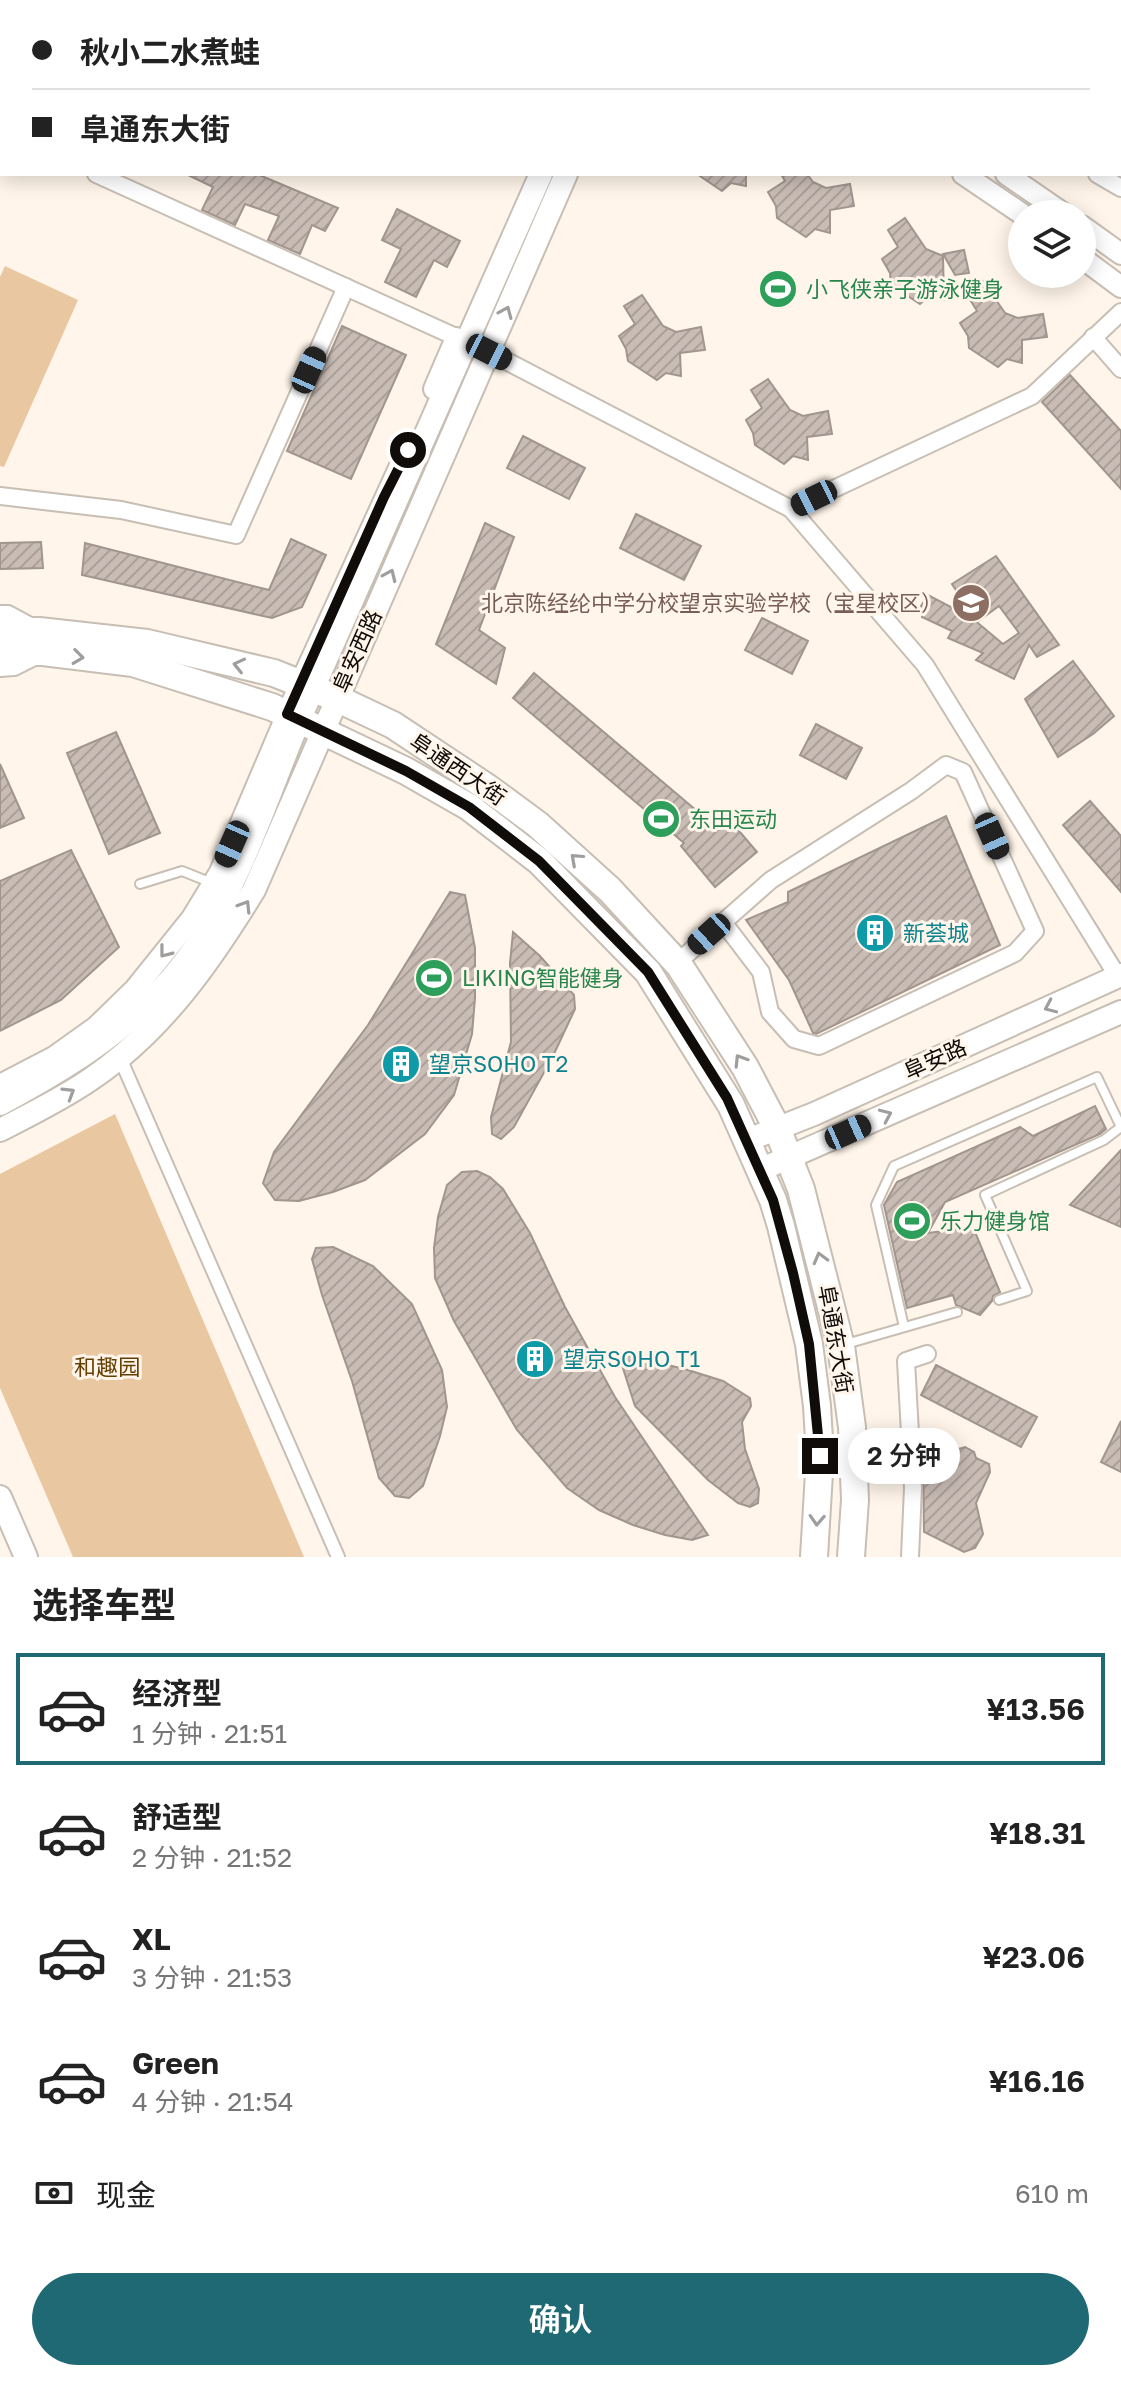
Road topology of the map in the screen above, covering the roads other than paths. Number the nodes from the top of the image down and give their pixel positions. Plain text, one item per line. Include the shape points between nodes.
1 (100, 176) edge
2 (540, 176) edge
3 (565, 176) edge
4 (966, 176) edge
5 (1009, 176) edge
6 (1100, 176) edge
7 (1121, 188) edge
8 (1044, 200) edge
9 (1008, 205) edge
10 (1096, 236) edge
11 (1121, 254) edge
12 (1096, 268) edge
13 (346, 287) junction
14 (1121, 287) edge
15 (1121, 312) edge
16 (1093, 337) junction
17 (462, 340) junction
18 (489, 352) junction
19 (1121, 369) edge
20 (0, 496) edge
21 (791, 509) junction
22 (0, 614) edge
23 (0, 631) edge
24 (41, 642) junction
25 (0, 652) edge
26 (0, 668) edge
27 (316, 690) junction
28 (303, 721) junction
29 (213, 883) junction
30 (140, 884) dead end
31 (723, 922) junction
32 (677, 963) junction
33 (1119, 976) edge
34 (1121, 1012) edge
35 (120, 1058) junction
36 (0, 1085) edge
37 (839, 1102) junction
38 (0, 1104) edge
39 (1121, 1127) edge
40 (777, 1128) junction
41 (0, 1130) edge
42 (848, 1132) junction
43 (748, 1140) junction
44 (789, 1157) junction
45 (760, 1170) junction
46 (999, 1300) dead end
47 (957, 1312) dead end
48 (904, 1327) junction
49 (841, 1346) junction
50 (927, 1354) dead end
51 (0, 1497) edge
52 (26, 1557) edge
53 (338, 1557) edge
54 (814, 1557) edge
55 (851, 1557) edge
56 (910, 1557) edge

1 - 13 street
2 - 17 main road, 阜安西路
18 -> 3 main road, 阜安西路
4 - 9 street
5 - 8 street
6 - 7 street
10 - 11 street
12 - 14 street
13 - 17 street
13 - 20 street via 236,535 121,510
15 - 16 street
16 - 19 street
16 - 21 street via 1032,396
17 - 18 street
17 - 27 main road, 阜安西路
18 - 21 street
27 -> 18 main road, 阜安西路
21 - 33 street via 925,665
22 - 24 street via 8,614
23 - 24 main road, 阜通西大街
24 - 25 main road, 阜通西大街
24 - 26 street via 14,667
27 -> 24 main road, 阜通西大街 via 274,673 147,643
24 -> 28 main road, 阜通西大街 via 203,684
27 - 28 main road, 阜安西路
27 - 28 street
32 -> 27 main road, 阜通西大街 via 610,890 537,824 393,725
28 - 29 street
35 -> 28 main road, 阜安西路 via 184,994 254,890
28 - 38 main road, 阜安西路 via 236,878 205,934 170,980 75,1063
28 - 43 main road, 阜通西大街 via 469,807 539,861 648,972
29 - 30 lane via 182,871
29 -> 36 street via 163,956 96,1027
31 - 31 street via 771,880 946,765 963,772 1035,931 1015,953 819,1046 794,1039 770,1012 761,972
31 - 32 street
40 -> 32 main road, 阜通西大街 via 745,1067
33 -> 37 main road, 阜安路
42 -> 34 main road, 阜安路
41 -> 35 main road, 阜安西路 via 51,1105
35 - 53 street
37 - 40 main road, 阜安路
37 - 42 main road via 834,1119
39 - 46 lane via 1104,1140 985,1195 1027,1291
39 - 48 lane via 1097,1077 894,1166 876,1205
40 - 43 main road, 阜安路
40 - 44 main road, 阜通东大街
42 - 44 main road, 阜安路
43 - 45 main road, 阜通东大街
44 - 45 main road, 阜安路
49 -> 44 main road, 阜通东大街
45 -> 54 main road, 阜通东大街 via 781,1226 809,1344 820,1456
47 - 48 lane
48 - 49 lane
49 - 55 main road, 阜通东大街 via 853,1442
50 - 56 street via 906,1361 913,1488
51 - 52 main road

